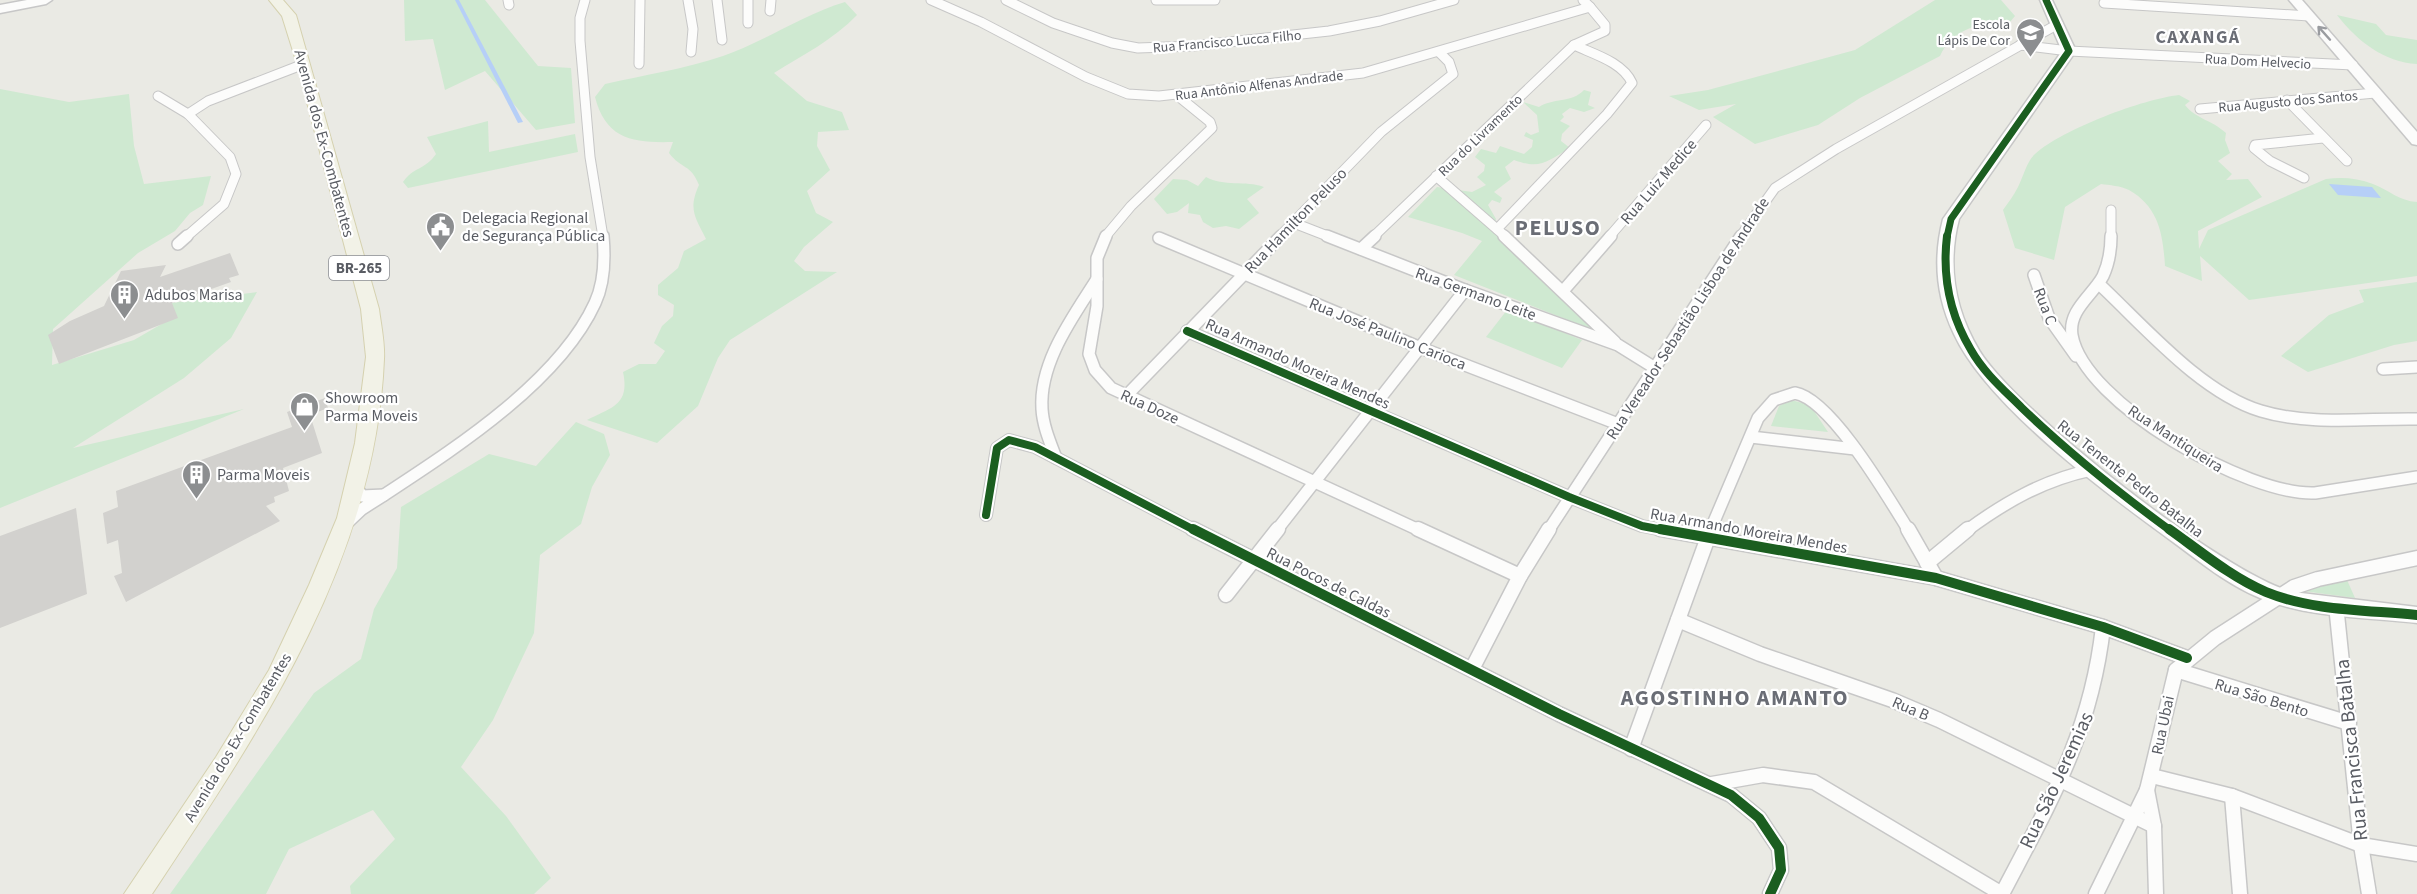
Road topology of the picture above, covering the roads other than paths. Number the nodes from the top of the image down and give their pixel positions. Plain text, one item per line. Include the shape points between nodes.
1 (46, 0) edge
2 (276, 0) edge
3 (585, 0) edge
4 (640, 0) edge
5 (688, 0) edge
6 (717, 0) edge
7 (748, 0) edge
8 (771, 0) edge
9 (931, 0) edge
10 (1006, 0) edge
11 (1156, 0) edge
12 (1215, 0) edge
13 (1454, 0) edge
14 (2046, 0) edge
15 (2295, 0) edge
16 (1202, 1) edge
17 (2104, 3) dead end
18 (2131, 3) edge
19 (1586, 4) edge
20 (0, 9) edge
21 (770, 11) dead end
22 (2309, 16) junction
23 (748, 23) dead end
24 (2058, 24) junction
25 (722, 40) dead end
26 (1574, 45) junction
27 (2020, 45) junction
28 (2069, 51) junction
29 (691, 52) dead end
30 (1439, 52) junction
31 (304, 64) junction
32 (639, 64) dead end
33 (2353, 65) junction
34 (2375, 93) junction
35 (158, 96) dead end
36 (1178, 96) junction
37 (2287, 100) junction
38 (2200, 109) dead end
39 (188, 114) junction
40 (1706, 125) dead end
41 (2323, 138) junction
42 (2417, 141) edge
43 (2347, 161) dead end
44 (1436, 176) junction
45 (2304, 178) dead end
46 (2111, 210) dead end
47 (1294, 223) junction
48 (1497, 229) junction
49 (1159, 238) dead end
50 (178, 244) dead end
51 (1361, 249) junction
52 (1244, 274) junction
53 (2034, 275) dead end
54 (1096, 279) junction
55 (2099, 284) junction
56 (1465, 290) junction
57 (1563, 291) junction
58 (1187, 331) junction
59 (1618, 345) junction
60 (1421, 348) junction
61 (2083, 363) junction
62 (2417, 367) edge
63 (1655, 368) junction
64 (2383, 369) dead end
65 (1127, 395) junction
66 (1371, 411) junction
67 (2417, 419) edge
68 (1618, 424) junction
69 (1751, 437) junction
70 (1855, 449) junction
71 (1056, 458) junction
72 (2091, 470) junction
73 (2417, 477) edge
74 (1316, 480) junction
75 (357, 486) junction
76 (384, 495) junction
77 (1569, 497) junction
78 (986, 515) dead end
79 (344, 526) junction
80 (1707, 538) junction
81 (2417, 558) edge
82 (1253, 560) junction
83 (1927, 563) junction
84 (1520, 576) junction
85 (1935, 578) junction
86 (1226, 595) dead end
87 (2277, 596) junction
88 (2336, 605) junction
89 (2417, 615) edge
90 (1678, 620) junction
91 (2103, 627) junction
92 (2187, 658) junction
93 (1472, 669) junction
94 (2176, 670) junction
95 (2349, 723) junction
96 (1631, 749) junction
97 (2061, 780) junction
98 (2150, 783) junction
99 (1712, 784) junction
100 (2232, 796) junction
101 (2135, 818) junction
102 (2154, 826) junction
103 (2361, 845) junction
104 (2417, 854) edge
105 (137, 894) edge
106 (1770, 894) edge
107 (2002, 894) edge
108 (2096, 894) edge
109 (2156, 894) edge
110 (2241, 894) edge
111 (2369, 894) edge

1 - 20 street
2 - 31 main road, Avenida dos Ex-Combatentes / BR-265 via 293,9
3 - 76 street via 579,23 602,238 604,270 599,297 585,324 536,380 436,460
4 - 32 street
5 - 29 street via 693,29
6 - 25 street
7 - 23 street
8 - 21 street
9 - 36 street, Rua Antônio Alfenas Andrade via 1114,88 1144,96
10 - 13 street, Rua Francisco Lucca Filho via 1053,23 1138,48 1329,31
11 - 16 street
12 - 16 street
14 - 24 street
15 - 22 street
17 - 18 street
18 - 22 street
19 - 26 street, Rua do Livramento via 1605,31
19 - 30 street, Rua Antônio Alfenas Andrade
33 -> 22 street
24 - 27 street, Rua Vereador Sebastião Lisboa de Andrade
24 - 28 street
26 - 44 street, Rua do Livramento
26 - 48 street via 1618,67 1632,83
27 - 28 street, Rua Dom Helvecio
27 - 63 street, Rua Vereador Sebastião Lisboa de Andrade via 1775,188 1750,218
28 - 33 street, Rua Dom Helvecio
28 - 72 street, Rua Tenente Pedro Batalha via 1952,219 1945,239 1944,268 1949,300 1971,352 2030,416
30 - 36 street, Rua Antônio Alfenas Andrade via 1363,73
30 - 47 street, Rua Hamilton Peluso via 1449,62 1453,74 1381,132
31 - 39 street via 208,101
31 - 75 main road, Avenida dos Ex-Combatentes / BR-265 via 375,337 373,387
33 - 34 street
34 - 37 street, Rua Augusto dos Santos
34 - 42 street
35 - 39 street
36 - 54 street, Rua Doze via 1212,128 1109,230 1099,248
37 - 38 street, Rua Augusto dos Santos
37 - 41 street
39 - 50 street via 230,157 236,174 224,204
40 - 57 street, Rua Luiz Medice
41 - 43 street
41 - 45 street via 2254,147
44 - 48 street
44 - 51 street, Rua do Livramento
46 - 55 street via 2109,259
47 - 51 street, Rua Germano Leite
47 - 52 street, Rua Hamilton Peluso
48 - 57 street
49 - 52 street, Rua José Paulino Carioca
51 - 56 street, Rua Germano Leite
52 - 58 street, Rua Hamilton Peluso
52 - 60 street, Rua José Paulino Carioca
53 - 61 street, Rua C via 2050,324
54 - 65 street, Rua Doze via 1098,305 1089,361 1095,374
54 - 71 street via 1058,344 1046,378 1042,405
55 - 61 street, Rua Mantiqueira via 2080,304 2071,321 2072,338
55 - 67 street via 2204,379 2243,404 2282,414
56 - 59 street, Rua Germano Leite
56 - 60 street
57 - 59 street
58 - 65 street, Rua Hamilton Peluso
58 - 66 street, Rua Armando Moreira Mendes
59 - 63 street, Rua Germano Leite
60 - 66 street
60 - 68 street, Rua José Paulino Carioca
61 - 73 street, Rua Mantiqueira via 2131,411 2215,466 2245,480 2299,494
62 - 64 street
63 - 68 street, Rua Vereador Sebastião Lisboa de Andrade
65 - 74 street, Rua Doze
66 - 74 street
66 - 77 street, Rua Armando Moreira Mendes
68 - 77 street, Rua Vereador Sebastião Lisboa de Andrade
69 - 70 street
69 - 70 street via 1761,413 1772,401 1794,393 1812,398 1823,408
69 - 80 street
70 - 83 street
71 - 78 street, Rua Pocos de Caldas via 1024,442 1002,443 994,456
71 - 82 street, Rua Pocos de Caldas
72 - 83 street via 2031,488 1997,508
72 - 87 street, Rua Tenente Pedro Batalha via 2214,561
74 - 82 street
74 - 84 street, Rua Doze
75 - 76 street via 362,496
75 - 79 main road, Avenida dos Ex-Combatentes / BR-265
76 - 79 street via 362,508
77 - 80 street, Rua Armando Moreira Mendes via 1642,526
77 - 84 street, Rua Vereador Sebastião Lisboa de Andrade
79 - 105 main road, Avenida dos Ex-Combatentes / BR-265 via 277,676 224,765
80 - 85 street, Rua Armando Moreira Mendes
80 - 90 street
81 - 87 street, Rua Ubai via 2318,579
82 - 86 street
82 - 93 street, Rua Pocos de Caldas
83 - 85 street
84 - 93 street, Rua Vereador Sebastião Lisboa de Andrade
85 - 91 street, Rua Armando Moreira Mendes
87 - 88 street
87 - 92 street, Rua Ubai
88 - 89 street
88 - 95 street, Rua Francisca Batalha
90 - 96 street
90 - 97 street, Rua B via 1798,669 1892,700
91 - 92 street, Rua Armando Moreira Mendes
91 - 97 street, Rua São Jeremias via 2090,709
92 - 94 street, Rua Ubai
93 - 96 street, Rua Pocos de Caldas
94 - 95 street, Rua São Bento
94 - 98 street, Rua Ubai
95 - 103 street, Rua Francisca Batalha
96 - 99 street, Rua Pocos de Caldas
97 - 101 street, Rua B
97 - 107 street, Rua São Jeremias
98 - 100 street
98 - 101 street, Rua Ubai
98 - 102 street
99 - 106 street, Rua Pocos de Caldas via 1748,807 1778,843 1783,862 1780,878
99 - 107 street via 1754,774 1814,782
100 - 103 street
100 - 110 street
101 - 102 street, Rua B
101 - 108 street, Rua Ubai
102 - 109 street
103 - 104 street
103 - 111 street, Rua Francisca Batalha

